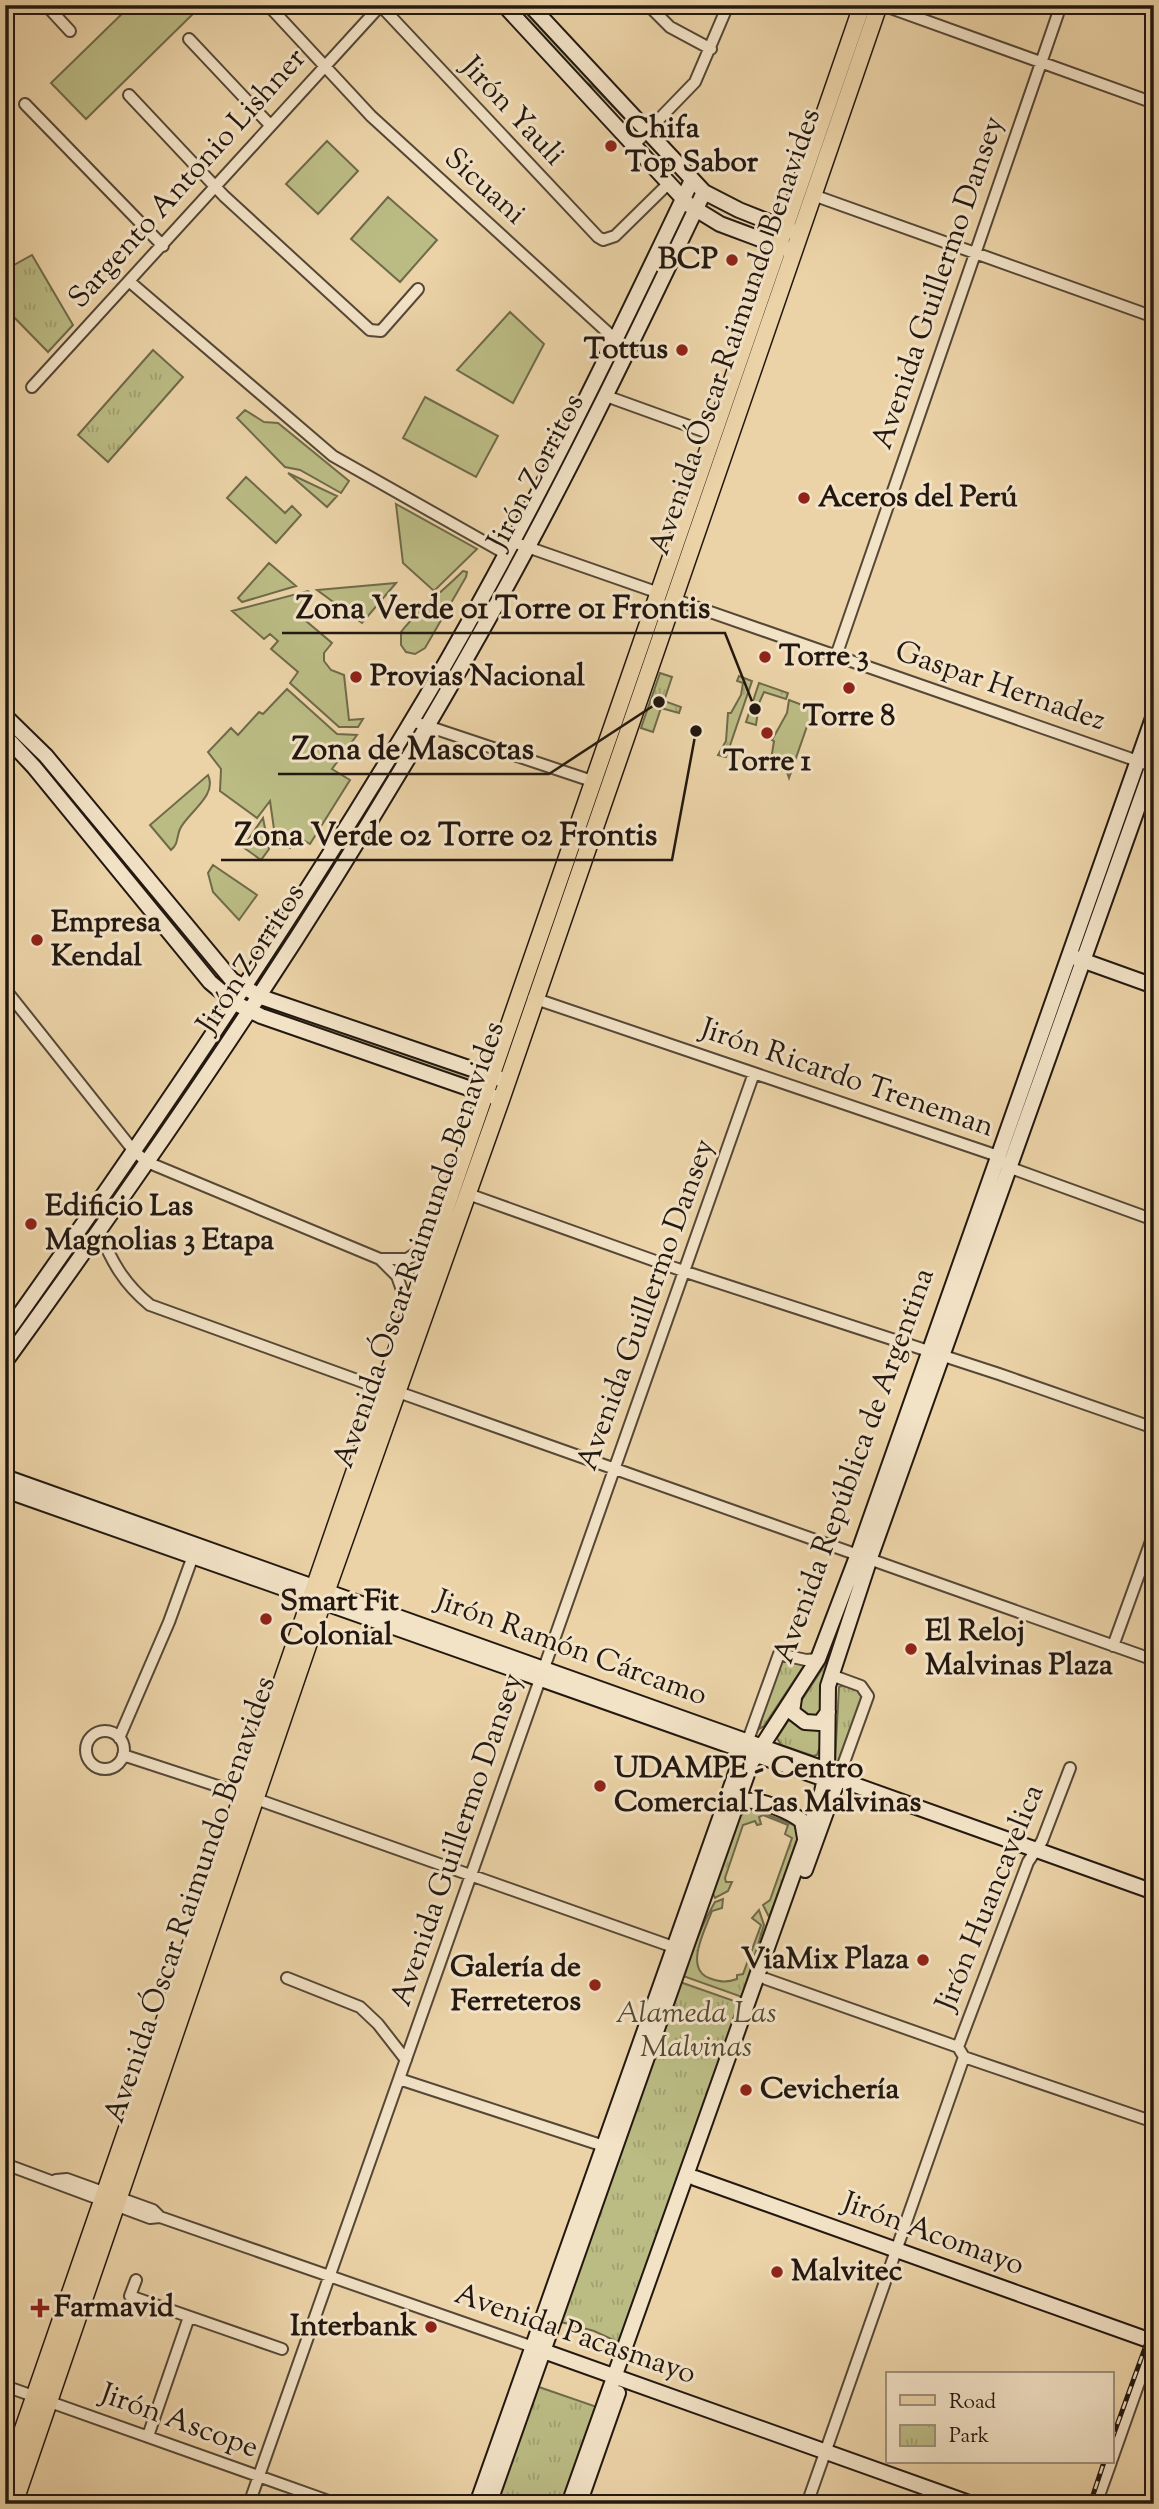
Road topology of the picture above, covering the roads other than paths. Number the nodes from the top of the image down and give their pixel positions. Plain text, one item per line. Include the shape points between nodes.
1 (46, 5) edge
2 (268, 5) edge
3 (380, 5) edge
4 (504, 5) edge
5 (530, 5) edge
6 (648, 5) edge
7 (728, 5) edge
8 (862, 5) edge
9 (881, 5) edge
10 (1061, 5) edge
11 (70, 31) dead end
12 (188, 39) dead end
13 (711, 49) junction
14 (1042, 62) junction
15 (323, 65) junction
16 (129, 95) dead end
17 (1154, 103) edge
18 (25, 104) dead end
19 (270, 125) junction
20 (648, 132) junction
21 (634, 145) junction
22 (692, 180) junction
23 (669, 183) junction
24 (215, 186) junction
25 (704, 192) junction
26 (813, 195) junction
27 (683, 199) junction
28 (696, 210) junction
29 (791, 231) junction
30 (163, 246) junction
31 (785, 249) junction
32 (975, 255) junction
33 (130, 282) junction
34 (418, 289) dead end
35 (1154, 317) edge
36 (616, 340) junction
37 (32, 387) dead end
38 (606, 396) junction
39 (714, 435) junction
40 (527, 547) junction
41 (510, 548) junction
42 (666, 596) junction
43 (836, 656) junction
44 (1154, 715) edge
45 (5, 716) edge
46 (412, 721) junction
47 (427, 726) junction
48 (5, 736) edge
49 (1138, 761) junction
50 (1153, 764) edge
51 (592, 781) junction
52 (1076, 958) junction
53 (1154, 986) edge
54 (5, 989) edge
55 (244, 989) junction
56 (528, 996) junction
57 (261, 997) junction
58 (235, 1003) junction
59 (251, 1012) junction
60 (754, 1073) junction
61 (500, 1078) junction
62 (486, 1094) junction
63 (502, 1100) junction
64 (133, 1150) junction
65 (998, 1156) junction
66 (147, 1162) junction
67 (1008, 1167) junction
68 (468, 1194) junction
69 (1154, 1220) edge
70 (99, 1230) junction
71 (434, 1241) junction
72 (380, 1259) junction
73 (686, 1272) junction
74 (409, 1312) junction
75 (5, 1335) edge
76 (935, 1354) junction
77 (5, 1362) edge
78 (390, 1390) junction
79 (1154, 1429) edge
80 (615, 1468) junction
81 (5, 1477) edge
82 (5, 1490) edge
83 (34, 1494) junction
84 (1154, 1533) edge
85 (193, 1556) junction
86 (864, 1556) junction
87 (318, 1594) junction
88 (1113, 1646) junction
89 (818, 1659) junction
90 (1154, 1660) edge
91 (543, 1674) junction
92 (831, 1675) junction
93 (795, 1696) junction
94 (828, 1712) junction
95 (119, 1738) junction
96 (752, 1748) junction
97 (123, 1755) junction
98 (1070, 1768) dead end
99 (830, 1776) junction
100 (249, 1796) junction
101 (733, 1812) junction
102 (805, 1840) junction
103 (1036, 1850) junction
104 (471, 1875) junction
105 (1154, 1892) edge
106 (680, 1949) junction
107 (287, 1978) dead end
108 (766, 1979) junction
109 (961, 2052) junction
110 (406, 2060) junction
111 (399, 2079) junction
112 (1154, 2122) edge
113 (610, 2148) junction
114 (5, 2164) edge
115 (695, 2178) junction
116 (110, 2199) junction
117 (894, 2249) junction
118 (329, 2277) junction
119 (136, 2280) dead end
120 (189, 2317) junction
121 (1154, 2341) edge
122 (282, 2349) dead end
123 (538, 2349) junction
124 (618, 2378) junction
125 (5, 2386) edge
126 (42, 2399) junction
127 (148, 2436) junction
128 (826, 2450) junction
129 (1114, 2452) edge
130 (1110, 2464) edge
131 (259, 2476) junction
132 (5, 2481) edge
133 (14, 2504) edge
134 (249, 2504) edge
135 (337, 2504) edge
136 (477, 2504) edge
137 (489, 2504) edge
138 (569, 2504) edge
139 (579, 2504) edge
140 (807, 2504) edge
141 (972, 2504) edge
142 (1096, 2504) edge

1 - 11 street
2 - 15 street, Sicuani
3 - 15 street, Sargento Antonio Lishner
3 - 23 street, Jirón Yauli via 603,240 615,236
4 - 21 main road
5 - 20 main road
6 - 13 street via 670,27
7 - 13 street
8 - 29 main road, Avenida Óscar Raimundo Benavides
9 - 14 street
9 - 26 main road, Avenida Óscar Raimundo Benavides
10 - 14 street, Avenida Guillermo Dansey
12 - 19 street
13 - 20 street via 695,82
14 - 17 street
14 - 32 street, Avenida Guillermo Dansey
15 - 19 street, Sargento Antonio Lishner
15 - 36 street, Sicuani via 401,144
16 - 24 street
18 - 30 street
19 - 24 street, Sargento Antonio Lishner
20 - 21 street
20 - 22 main road
21 - 23 main road
22 - 25 main road
22 - 27 main road, Jirón Zorritos
23 - 27 main road
24 - 30 street, Sargento Antonio Lishner
24 - 34 street via 370,330 381,331
25 - 28 main road, Jirón Zorritos
25 - 29 main road
26 - 29 main road, Avenida Óscar Raimundo Benavides
26 - 32 street
27 - 28 main road
27 - 36 main road, Jirón Zorritos
28 - 31 main road
28 - 38 main road, Jirón Zorritos
29 - 31 main road, Avenida Óscar Raimundo Benavides
30 - 33 street, Sargento Antonio Lishner
31 - 39 main road, Avenida Óscar Raimundo Benavides
31 - 42 main road, Avenida Óscar Raimundo Benavides
32 - 35 street
32 - 43 street, Avenida Guillermo Dansey
33 - 37 street, Sargento Antonio Lishner
33 - 41 street, Gaspar Hernadez via 333,456
36 - 41 main road, Jirón Zorritos
38 - 39 street
38 - 40 main road, Jirón Zorritos
39 - 42 main road, Avenida Óscar Raimundo Benavides
40 - 41 street, Gaspar Hernadez
40 - 42 street, Gaspar Hernadez
40 - 47 main road, Jirón Zorritos
41 - 46 main road, Jirón Zorritos
42 - 43 street, Gaspar Hernadez
42 - 51 main road, Avenida Óscar Raimundo Benavides
42 - 56 main road, Avenida Óscar Raimundo Benavides
43 - 49 street, Gaspar Hernadez
44 - 49 main road, Avenida República de Argentina
45 - 55 main road via 46,756 218,966
46 - 47 street
46 - 55 main road, Jirón Zorritos
47 - 51 street
47 - 57 main road, Jirón Zorritos
48 - 58 main road via 210,982
49 - 50 street, Gaspar Hernadez
49 - 52 main road, Avenida República de Argentina
50 - 52 main road, Avenida República de Argentina
51 - 56 main road, Avenida Óscar Raimundo Benavides
52 - 53 main road
52 - 65 main road, Avenida República de Argentina
52 - 67 main road, Avenida República de Argentina
54 - 64 street
55 - 57 main road
55 - 58 main road, Jirón Zorritos
56 - 60 street, Jirón Ricardo Treneman
56 - 61 main road, Avenida Óscar Raimundo Benavides
57 - 59 main road, Jirón Zorritos
57 - 61 main road
58 - 59 main road
58 - 64 main road, Jirón Zorritos
59 - 62 main road
59 - 66 main road, Jirón Zorritos
60 - 65 street, Jirón Ricardo Treneman
60 - 73 street, Avenida Guillermo Dansey
61 - 62 main road, Avenida Óscar Raimundo Benavides
61 - 63 main road, Avenida Óscar Raimundo Benavides
62 - 63 main road
62 - 71 main road, Avenida Óscar Raimundo Benavides
63 - 68 main road, Avenida Óscar Raimundo Benavides
64 - 66 street
64 - 75 main road, Jirón Zorritos
65 - 67 street, Jirón Ricardo Treneman
65 - 76 main road, Avenida República de Argentina
66 - 70 main road, Jirón Zorritos
66 - 72 street
67 - 69 street, Jirón Ricardo Treneman
67 - 76 main road, Avenida República de Argentina
68 - 73 street
68 - 78 main road, Avenida Óscar Raimundo Benavides
70 - 77 main road, Jirón Zorritos
70 - 78 street via 117,1270 131,1290 150,1305
71 - 72 street via 407,1259
71 - 74 main road, Avenida Óscar Raimundo Benavides
72 - 74 street via 397,1276
73 - 76 street
73 - 80 street, Avenida Guillermo Dansey
74 - 78 main road, Avenida Óscar Raimundo Benavides
76 - 79 street
76 - 86 main road, Avenida República de Argentina
78 - 80 street
78 - 87 main road, Avenida Óscar Raimundo Benavides
80 - 86 street
80 - 91 street, Avenida Guillermo Dansey
81 - 83 main road, Jirón Ramón Cárcamo
82 - 83 main road, Jirón Ramón Cárcamo
83 - 85 main road, Jirón Ramón Cárcamo
83 - 87 main road, Jirón Ramón Cárcamo
84 - 88 street
85 - 87 main road, Jirón Ramón Cárcamo
85 - 95 street
86 - 88 street
86 - 89 main road, Avenida República de Argentina
86 - 92 main road, Avenida República de Argentina
87 - 91 main road, Jirón Ramón Cárcamo
87 - 100 main road, Avenida Óscar Raimundo Benavides
88 - 90 street
89 - 93 main road, Avenida República de Argentina
89 - 96 street via 779,1654
91 - 96 main road, Jirón Ramón Cárcamo
91 - 104 street, Avenida Guillermo Dansey
92 - 94 main road, Avenida República de Argentina
92 - 99 street via 860,1686 869,1696
93 - 94 main road via 792,1712 799,1719 816,1724
93 - 96 main road, Avenida República de Argentina
94 - 99 main road, Avenida República de Argentina
95 - 97 street
95 - 97 street via 109,1732 96,1733 88,1742 86,1755 104,1770 116,1766
96 - 99 main road, Jirón Ramón Cárcamo
96 - 101 main road, Avenida República de Argentina
96 - 106 main road, Avenida República de Argentina
97 - 100 street
98 - 103 street, Jirón Huancavelica
99 - 102 main road, Avenida República de Argentina
99 - 103 main road, Jirón Ramón Cárcamo
99 - 108 main road, Avenida República de Argentina
100 - 104 street
100 - 116 main road, Avenida Óscar Raimundo Benavides
101 - 102 main road via 752,1801 793,1815 802,1821
101 - 106 main road, Avenida República de Argentina
102 - 124 main road, Avenida República de Argentina
103 - 105 main road, Jirón Ramón Cárcamo
103 - 109 street, Jirón Huancavelica
104 - 106 street
104 - 110 street, Avenida Guillermo Dansey
106 - 113 main road, Avenida República de Argentina
107 - 110 street via 360,2007
108 - 109 street
108 - 115 main road, Avenida República de Argentina
109 - 112 street
109 - 117 street, Jirón Huancavelica
110 - 111 street, Avenida Guillermo Dansey
111 - 113 street
111 - 118 street, Avenida Guillermo Dansey
113 - 123 main road, Avenida República de Argentina
114 - 116 street, Avenida Pacasmayo
115 - 117 main road, Jirón Acomayo
115 - 124 main road, Avenida República de Argentina
116 - 118 street, Avenida Pacasmayo via 153,2210 160,2217
116 - 126 main road, Avenida Óscar Raimundo Benavides
117 - 121 main road, Jirón Acomayo
117 - 128 street, Jirón Huancavelica
118 - 123 street, Avenida Pacasmayo
118 - 131 street, Avenida Guillermo Dansey
119 - 120 street via 130,2296
120 - 122 street
120 - 127 street
121 - 129 street
123 - 124 main road, Avenida Pacasmayo
123 - 136 main road, Avenida República de Argentina
123 - 137 main road, Avenida República de Argentina
124 - 128 main road, Avenida Pacasmayo
124 - 138 main road, Avenida República de Argentina
124 - 139 main road, Avenida República de Argentina
125 - 126 street, Jirón Ascope
126 - 127 street, Jirón Ascope
126 - 132 main road, Avenida Óscar Raimundo Benavides
126 - 133 main road, Avenida Óscar Raimundo Benavides
127 - 131 street, Jirón Ascope
128 - 140 street, Jirón Huancavelica
128 - 141 main road, Avenida Pacasmayo
130 - 142 street
131 - 134 street, Avenida Guillermo Dansey
131 - 135 street, Jirón Ascope

